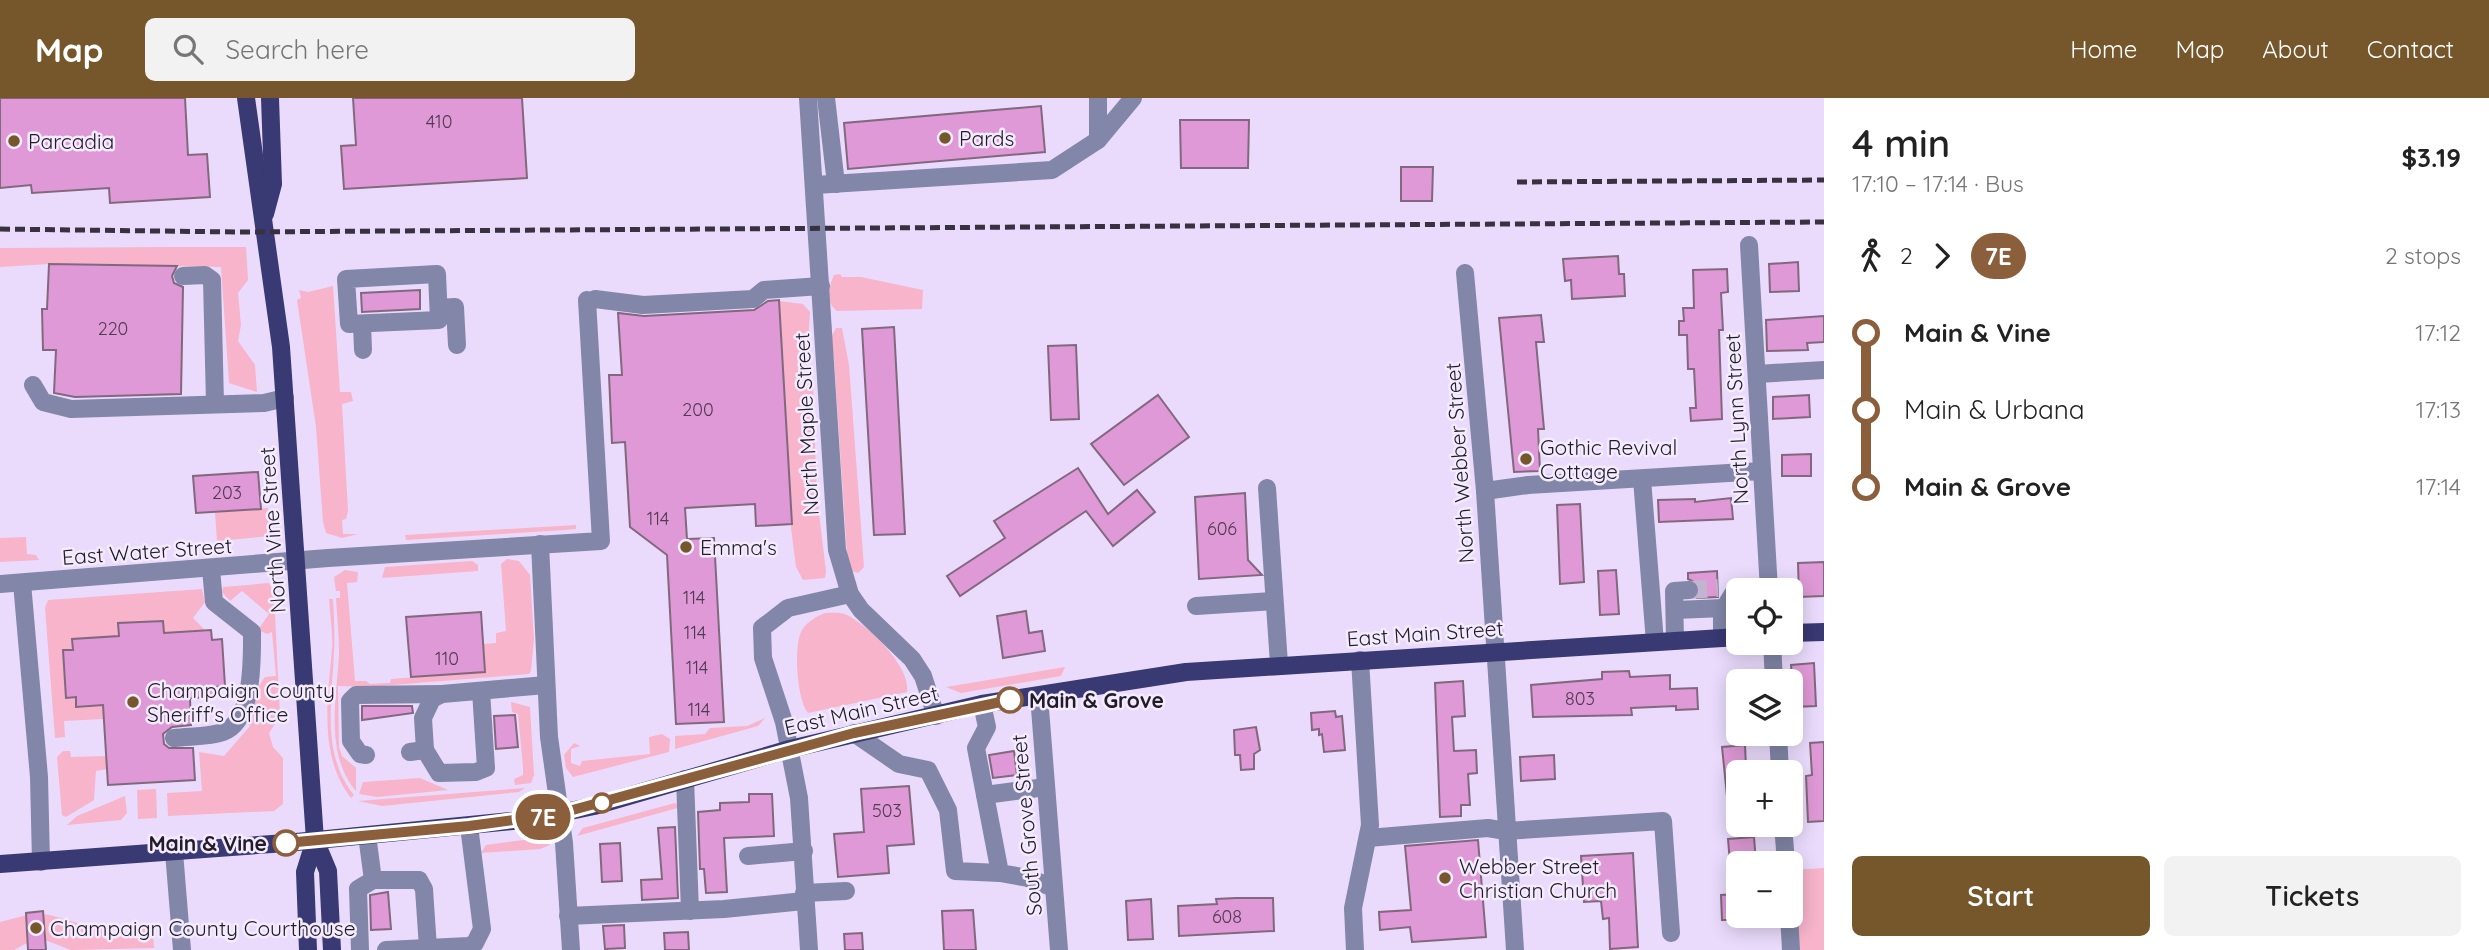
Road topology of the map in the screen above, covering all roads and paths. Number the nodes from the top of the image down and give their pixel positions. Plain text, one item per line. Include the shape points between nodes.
1 (246, 98) edge
2 (270, 98) edge
3 (808, 98) edge
4 (825, 98) edge
5 (1098, 98) edge
6 (1133, 98) edge
7 (1098, 140) junction
8 (835, 184) junction
9 (815, 185) junction
10 (264, 218) junction
11 (1749, 245) dead end
12 (1465, 272) dead end
13 (183, 276) dead end
14 (821, 286) junction
15 (439, 307) junction
16 (362, 324) junction
17 (457, 345) dead end
18 (363, 350) dead end
19 (1824, 369) edge
20 (1757, 374) junction
21 (33, 384) dead end
22 (285, 398) junction
23 (215, 403) junction
24 (1762, 471) junction
25 (1642, 479) junction
26 (1267, 488) dead end
27 (1485, 491) junction
28 (540, 544) junction
29 (298, 563) junction
30 (211, 569) junction
31 (1766, 578) edge
32 (23, 583) junction
33 (0, 584) edge
34 (1689, 590) dead end
35 (850, 594) junction
36 (1274, 601) junction
37 (1726, 602) edge
38 (1196, 606) dead end
39 (1724, 608) junction
40 (1675, 610) junction
41 (1726, 618) edge
42 (1824, 632) edge
43 (1803, 633) edge
44 (1726, 637) edge
45 (1675, 640) junction
46 (1655, 642) junction
47 (1494, 651) junction
48 (1360, 660) junction
49 (1279, 664) junction
50 (546, 685) junction
51 (481, 691) junction
52 (442, 694) junction
53 (1039, 696) junction
54 (982, 704) junction
55 (936, 716) junction
56 (854, 733) junction
57 (174, 738) dead end
58 (790, 750) junction
59 (363, 754) dead end
60 (685, 779) junction
61 (1046, 787) junction
62 (985, 795) junction
63 (558, 814) junction
64 (469, 826) junction
65 (1506, 831) junction
66 (367, 835) junction
67 (1368, 838) junction
68 (314, 840) junction
69 (804, 851) junction
70 (174, 852) junction
71 (748, 856) dead end
72 (41, 862) junction
73 (0, 864) edge
74 (1000, 873) junction
75 (373, 880) junction
76 (1054, 888) junction
77 (846, 891) dead end
78 (804, 897) junction
79 (690, 911) junction
80 (568, 916) junction
81 (1790, 928) edge
82 (1671, 933) dead end
83 (428, 948) junction
84 (182, 950) edge
85 (308, 950) edge
86 (332, 950) edge
87 (360, 950) edge
88 (386, 950) edge
89 (571, 950) edge
90 (808, 950) edge
91 (1059, 950) edge
92 (1355, 950) edge
93 (1515, 950) edge
94 (1791, 950) edge

1 - 10 main road, North Vine Street
2 - 10 main road, North Vine Street via 273,184
3 - 9 street, North Maple Street
4 - 8 street
5 - 7 street
6 - 7 street
7 - 8 street via 1052,170
8 - 9 street
9 - 14 street, North Maple Street
10 - 22 main road, North Vine Street
11 - 20 street, North Lynn Street
12 - 27 street, North Webber Street
13 - 23 street via 205,275 212,280
14 - 28 street, East Water Street via 764,290 752,299 643,305 591,300 601,541
14 - 35 street, North Maple Street via 837,550
15 - 16 street via 439,320
15 - 16 street via 437,274 346,279 349,324
15 - 17 street via 455,307
16 - 18 street
19 - 20 street
20 - 24 street, North Lynn Street
21 - 23 street via 43,402 71,409
22 - 23 street
22 - 29 main road, North Vine Street
24 - 25 street
24 - 31 street, North Lynn Street
25 - 27 street
25 - 46 street
26 - 36 street
27 - 47 street, North Webber Street
28 - 29 street, East Water Street
28 - 50 street
29 - 30 street, East Water Street
29 - 68 main road, North Vine Street
30 - 32 street, East Water Street
30 - 57 street via 215,601 252,632 253,681 237,720 225,732
32 - 33 street, East Water Street
32 - 72 street
34 - 40 street via 1674,591
35 - 55 street, North Maple Street via 912,659 923,676
35 - 58 street via 788,608 762,628 763,659
36 - 38 street
36 - 49 street
37 - 39 street
39 - 40 street
39 - 41 street
40 - 45 street
42 - 43 main road
44 - 45 main road, East Main Street
45 - 46 main road, East Main Street
46 - 47 main road, East Main Street
47 - 48 main road, East Main Street
47 - 65 street, North Webber Street
48 - 49 main road, East Main Street
48 - 67 street
49 - 53 main road, East Main Street via 1186,672
50 - 51 street
50 - 63 street
51 - 52 street
51 - 52 street via 484,771 439,774 418,751 424,709
52 - 59 street via 356,695 351,701 351,741
53 - 54 main road, East Main Street
53 - 61 street, South Grove Street
54 - 55 main road, East Main Street
54 - 62 street via 987,727 976,748
55 - 56 main road, East Main Street
56 - 58 main road, East Main Street
56 - 74 street via 899,764 928,770 948,810 955,871
58 - 60 main road, East Main Street
58 - 69 street
60 - 63 main road, East Main Street
60 - 79 street
61 - 62 street
61 - 76 street, South Grove Street
62 - 74 street
63 - 64 main road, East Main Street
63 - 80 street
64 - 66 main road, East Main Street
64 - 83 street via 480,937 469,946
65 - 67 street via 1488,828
65 - 82 street via 1663,821
65 - 93 street, North Webber Street
66 - 68 main road, East Main Street
66 - 75 street
67 - 92 street via 1353,908
68 - 70 main road, East Main Street
68 - 85 main road via 304,872
68 - 86 main road via 328,871
69 - 71 street
69 - 78 street
70 - 72 main road, East Main Street
70 - 84 street
72 - 73 main road, East Main Street
74 - 76 street
75 - 83 street via 419,880 424,889
75 - 87 street via 358,889
76 - 91 street, South Grove Street
77 - 78 street
78 - 79 street
78 - 90 street
79 - 80 street
80 - 89 street
81 - 94 street
83 - 88 street

